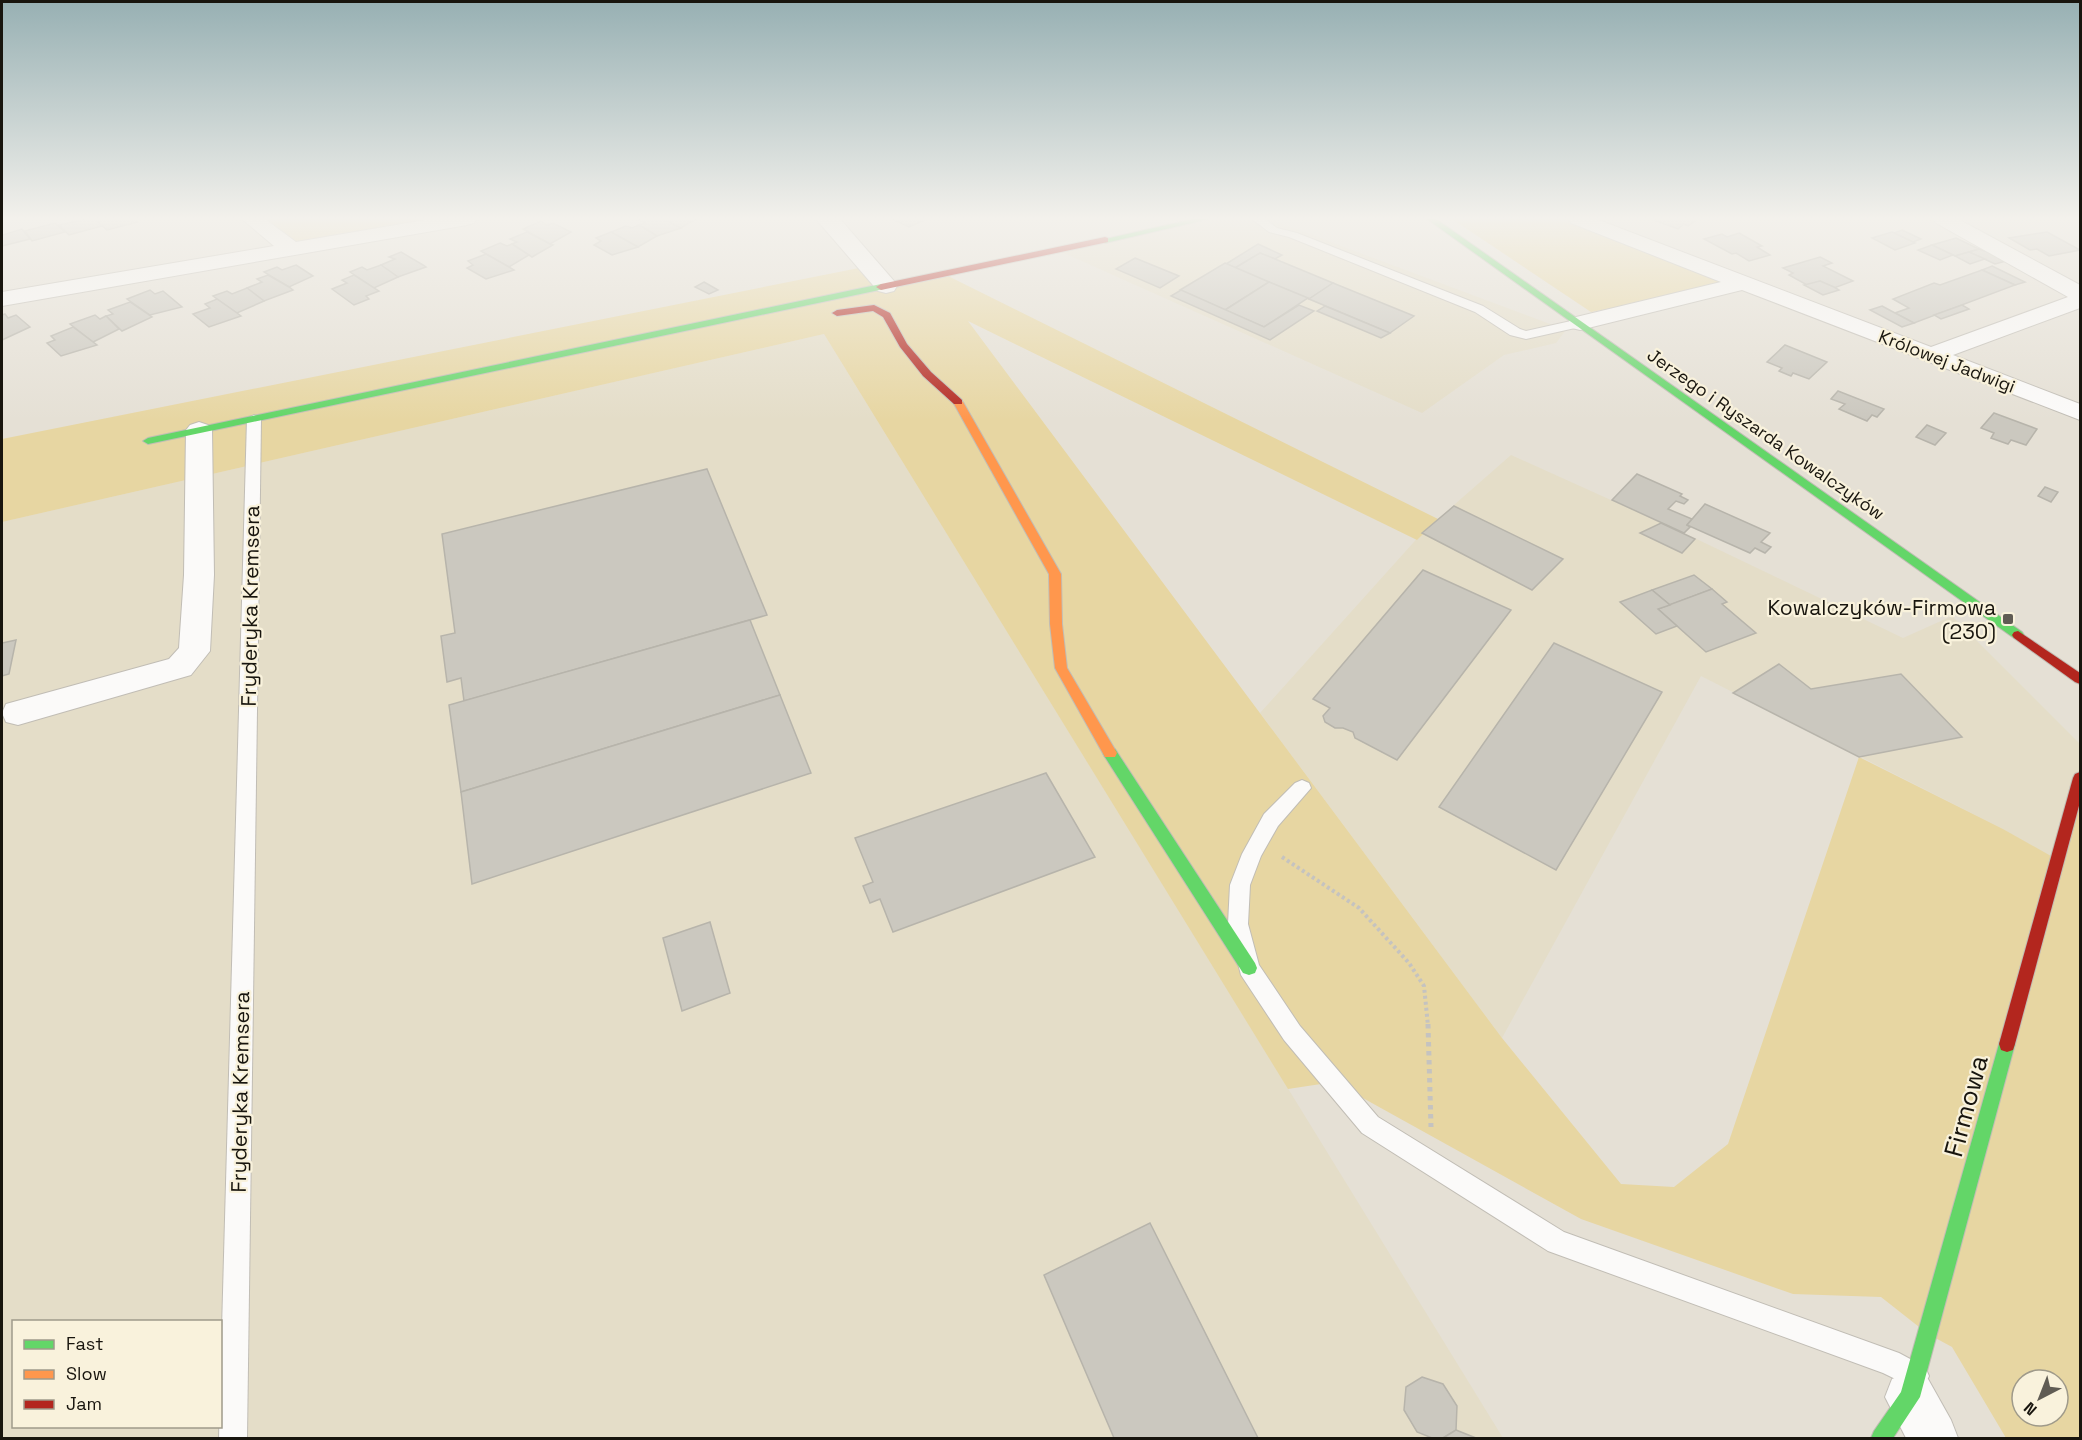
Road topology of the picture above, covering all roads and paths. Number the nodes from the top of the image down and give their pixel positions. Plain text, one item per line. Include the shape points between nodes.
1 (76, 286) edge
2 (886, 286) edge
3 (1422, 286) edge
4 (1527, 286) edge
5 (1731, 286) edge
6 (1752, 286) edge
7 (2066, 286) edge
8 (2080, 294) edge
9 (2, 299) edge
10 (823, 300) junction
11 (2080, 300) edge
12 (1580, 323) junction
13 (1932, 355) junction
14 (2080, 412) edge
15 (254, 419) junction
16 (199, 430) junction
17 (148, 441) dead end
18 (2080, 679) edge
19 (18, 713) dead end
20 (2080, 778) edge
21 (1302, 788) dead end
22 (1258, 842) junction
23 (1249, 968) junction
24 (1432, 1163) junction
25 (1913, 1387) junction
26 (233, 1438) edge
27 (1881, 1438) edge
28 (1934, 1438) edge

1 - 9 street
2 - 10 street
3 - 12 lane via 1479,309 1526,335
4 - 12 street, Jerzego i Ryszarda Kowalczyków
5 - 12 street
6 - 13 street, Królowej Jadwigi
7 - 8 street
10 - 15 street
10 - 23 street via 832,314 874,308 887,315 903,345 957,401 1055,574 1061,668 1091,723
11 - 13 street
12 - 18 street, Jerzego i Ryszarda Kowalczyków
13 - 14 street, Królowej Jadwigi
15 - 16 street
15 - 26 lane, Fryderyka Kremsera
16 - 17 street
16 - 19 street via 199,575 194,651 180,667
20 - 25 street, Firmowa
21 - 22 lane via 1271,820
22 - 23 lane via 1240,885 1238,924
22 - 24 path via 1359,908 1409,963 1424,986
23 - 24 lane via 1292,1033 1370,1125
24 - 25 lane via 1557,1242 1890,1362
25 - 27 street, Firmowa
25 - 28 street

